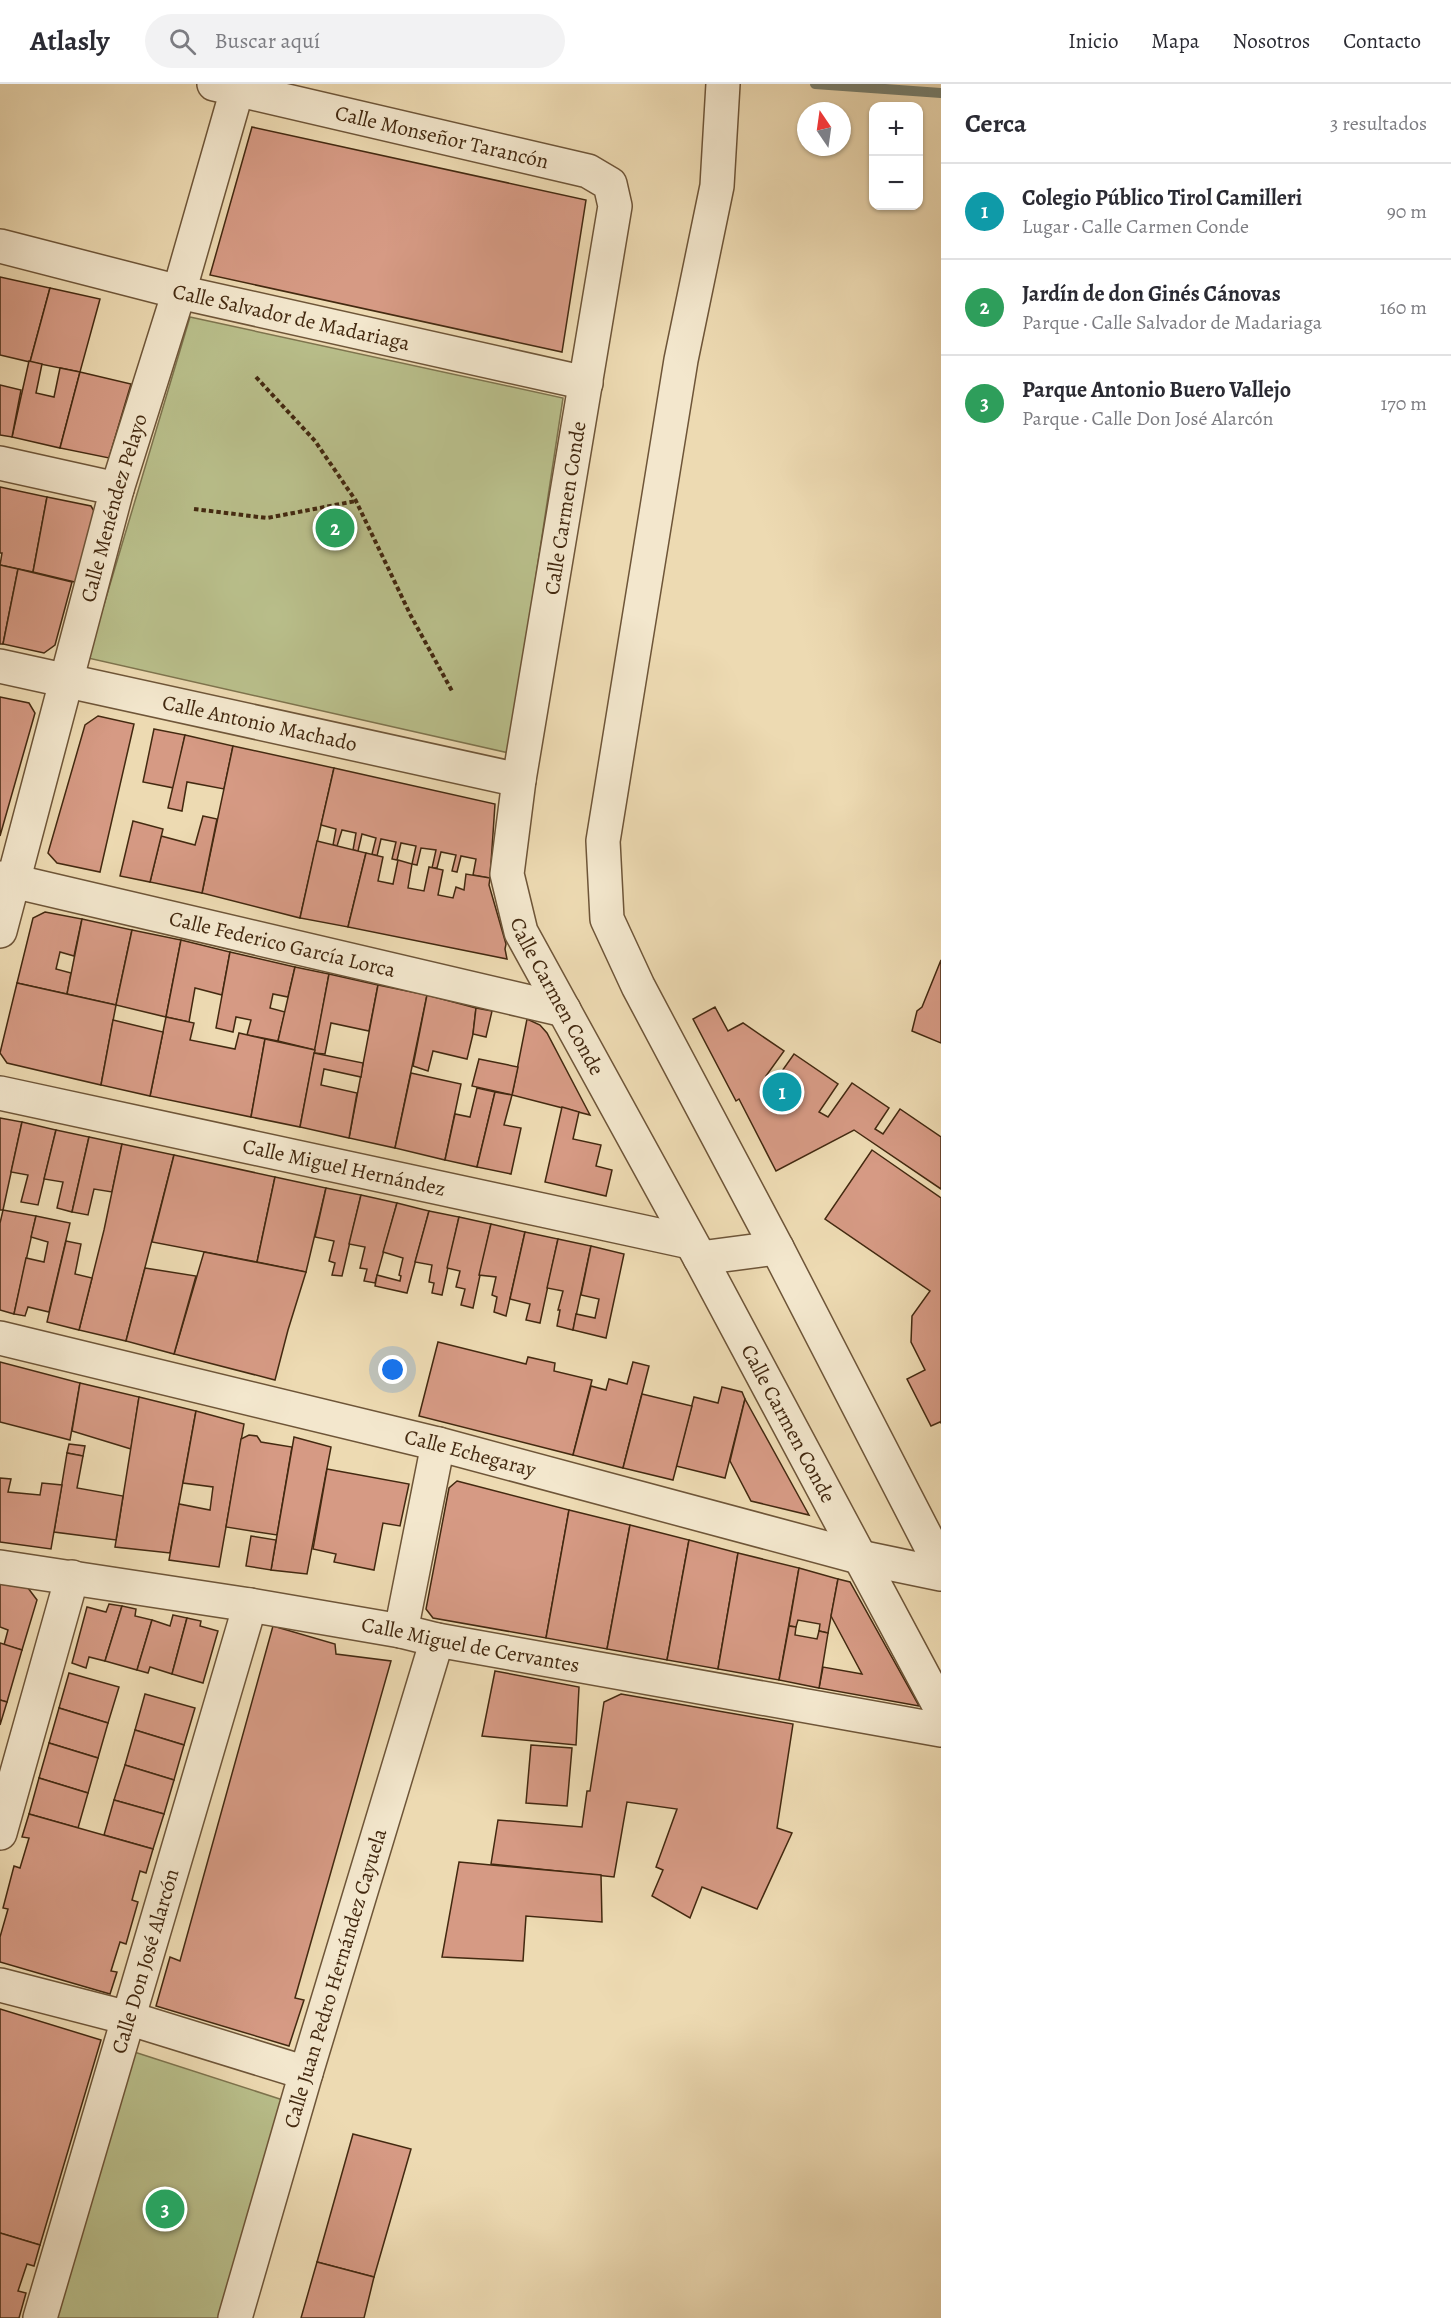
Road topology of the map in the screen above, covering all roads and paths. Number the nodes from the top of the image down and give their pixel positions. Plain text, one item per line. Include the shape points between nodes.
1 (723, 84) edge
2 (225, 87) edge
3 (615, 206) joint
4 (0, 246) edge
5 (179, 292) junction
6 (256, 377) dead end
7 (586, 383) junction
8 (0, 464) edge
9 (117, 489) junction
10 (356, 501) junction
11 (194, 509) dead end
12 (0, 666) edge
13 (65, 679) junction
14 (452, 691) dead end
15 (519, 780) junction
16 (7, 880) edge
17 (0, 931) edge
18 (564, 1011) junction
19 (0, 1093) edge
20 (777, 1248) junction
21 (695, 1250) junction
22 (0, 1338) edge
23 (438, 1444) junction
24 (859, 1557) junction
25 (941, 1566) edge
26 (0, 1567) edge
27 (941, 1574) edge
28 (72, 1577) junction
29 (250, 1605) junction
30 (401, 1631) junction
31 (437, 1640) junction
32 (941, 1709) edge
33 (941, 1730) edge
34 (0, 1833) edge
35 (0, 1984) edge
36 (128, 2018) junction
37 (306, 2073) junction
38 (40, 2318) edge
39 (235, 2318) edge

1 - 20 street via 717,186 681,360 603,841 607,919 638,986
2 - 3 street, Calle Monseñor Tarancón via 588,171 610,184
2 - 5 street, Calle Menéndez Pelayo
3 - 7 street, Calle Carmen Conde
4 - 5 street, Calle Salvador de Madariaga
5 - 7 street, Calle Salvador de Madariaga
5 - 9 street, Calle Menéndez Pelayo
6 - 10 path via 315,441
7 - 15 street, Calle Carmen Conde
8 - 9 street
9 - 13 street, Calle Menéndez Pelayo
10 - 11 path via 267,518
10 - 14 path
12 - 13 street, Calle Antonio Machado
13 - 15 street, Calle Antonio Machado
13 - 16 street, Calle Menéndez Pelayo
15 - 18 street, Calle Carmen Conde via 507,874 521,932
16 - 17 street, Calle Menéndez Pelayo
16 - 18 street, Calle Federico García Lorca
18 - 21 street, Calle Carmen Conde
19 - 21 street, Calle Miguel Hernández
20 - 21 street, Calle Miguel Hernández
20 - 25 street
21 - 24 street, Calle Carmen Conde
22 - 23 street, Calle Echegaray
23 - 24 street, Calle Echegaray
23 - 30 street
24 - 27 street, Calle Echegaray
24 - 32 street, Calle Carmen Conde
26 - 28 street, Calle Miguel de Cervantes
28 - 29 street, Calle Miguel de Cervantes
28 - 34 street
29 - 30 street, Calle Miguel de Cervantes
29 - 36 street, Calle Don José Alarcón
30 - 31 street, Calle Miguel de Cervantes
31 - 33 street, Calle Miguel de Cervantes
31 - 37 street, Calle Juan Pedro Hernández Cayuela
35 - 36 street
36 - 37 street
36 - 38 street, Calle Don José Alarcón
37 - 39 street, Calle Juan Pedro Hernández Cayuela

